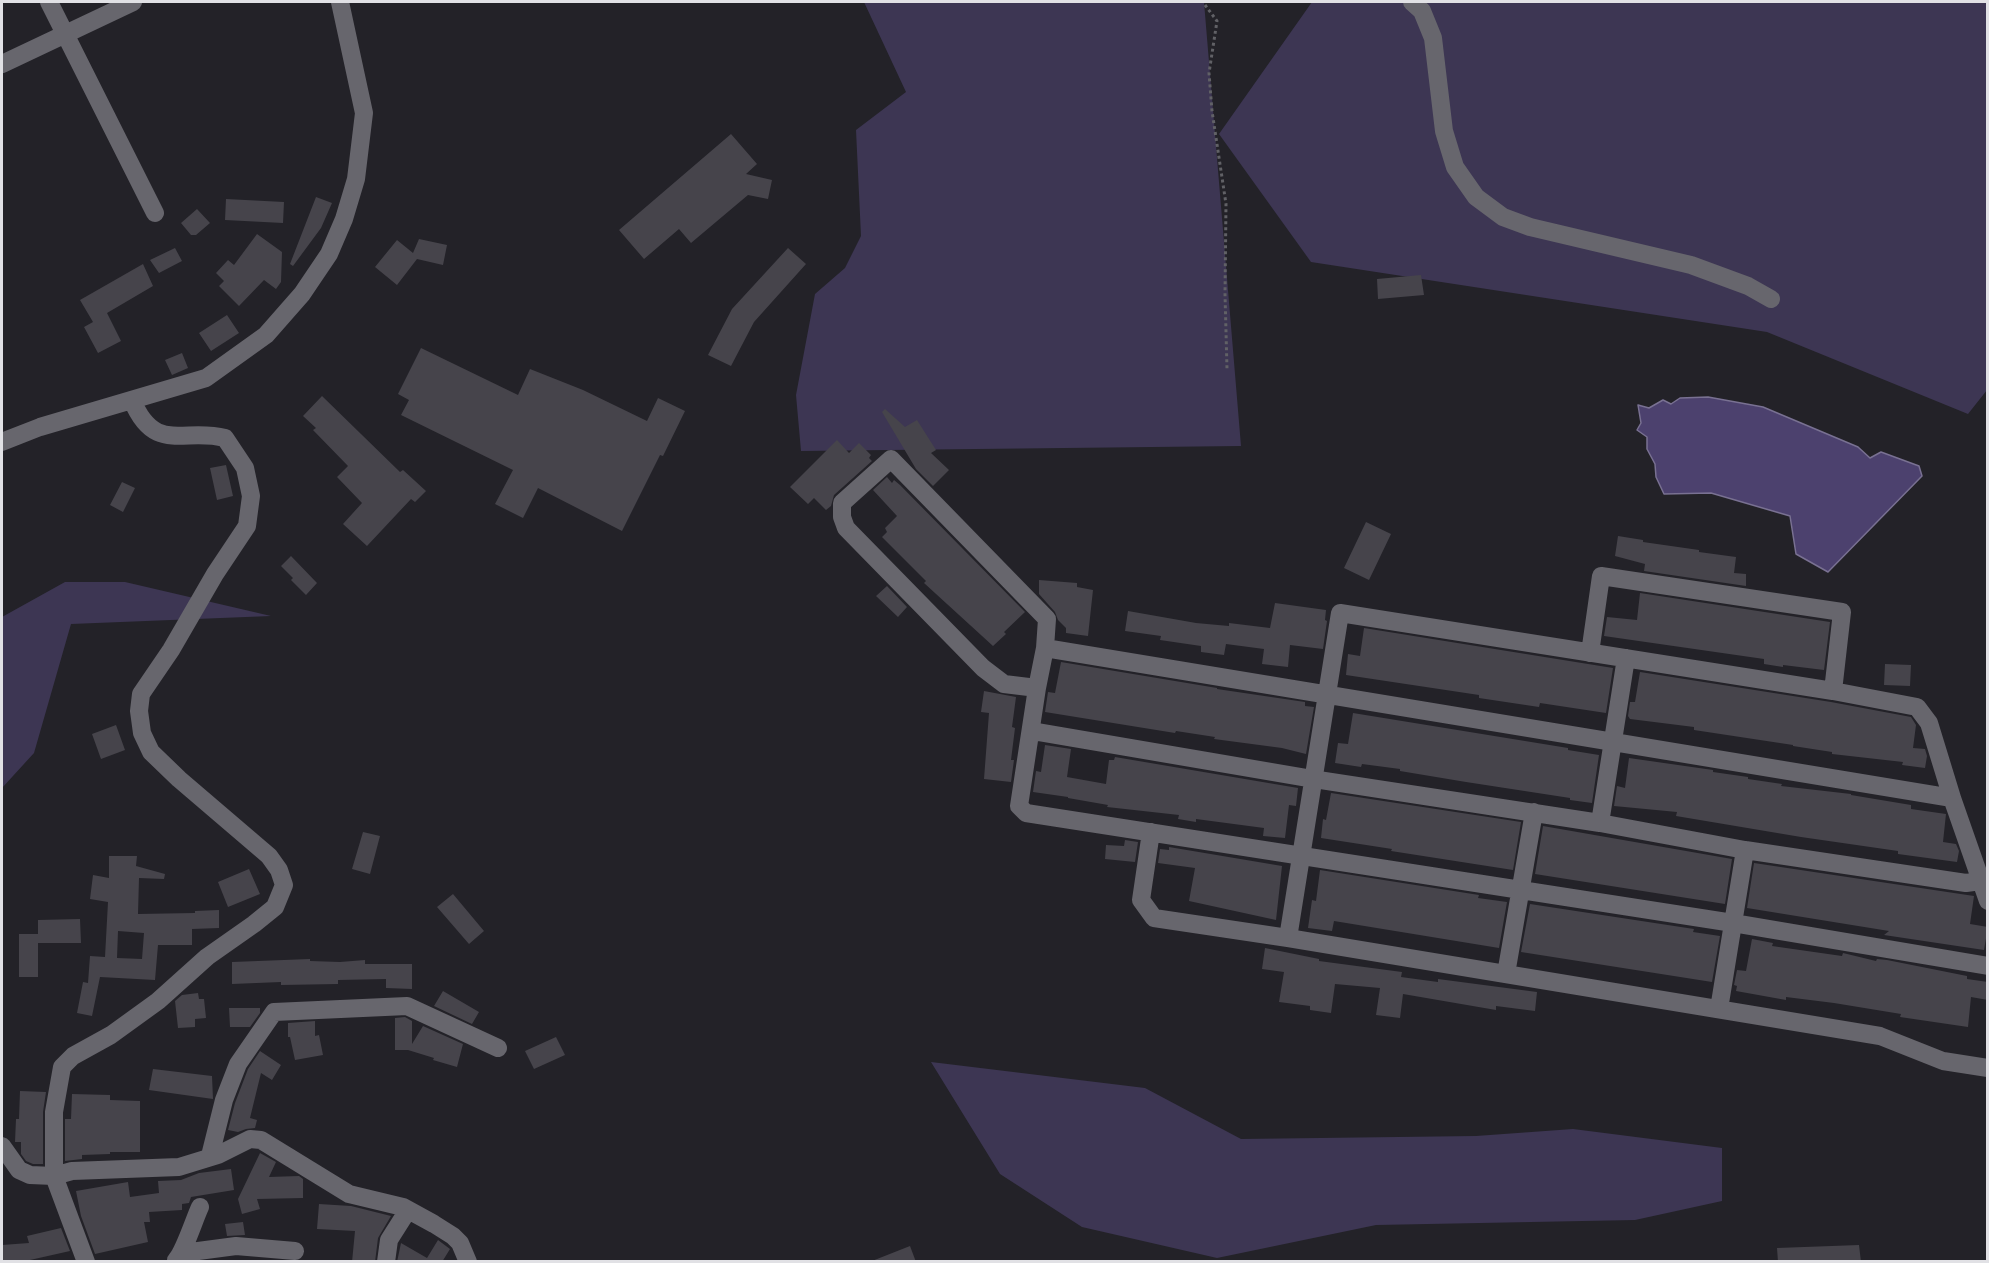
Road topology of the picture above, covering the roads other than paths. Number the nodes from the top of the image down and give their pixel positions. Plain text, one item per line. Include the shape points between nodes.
1 (49, 2) edge
2 (133, 2) edge
3 (340, 2) edge
4 (1412, 2) edge
5 (64, 34) junction
6 (2, 64) edge
7 (155, 213) dead end
8 (1771, 299) dead end
9 (132, 400) junction
10 (2, 442) edge
11 (1046, 648) junction
12 (1590, 653) junction
13 (1626, 658) junction
14 (1036, 688) junction
15 (1833, 691) junction
16 (1328, 695) junction
17 (1032, 731) junction
18 (1612, 741) junction
19 (1313, 779) junction
20 (1952, 798) junction
21 (1534, 812) junction
22 (1600, 823) junction
23 (1151, 832) junction
24 (1745, 850) junction
25 (1300, 854) junction
26 (1981, 881) junction
27 (1520, 891) junction
28 (1988, 901) edge
29 (1733, 923) junction
30 (1288, 938) junction
31 (1988, 966) edge
32 (1506, 974) junction
33 (1719, 1009) junction
34 (498, 1048) dead end
35 (1988, 1068) edge
36 (2, 1146) edge
37 (210, 1156) junction
38 (54, 1176) junction
39 (200, 1207) dead end
40 (408, 1210) junction
41 (295, 1251) dead end
42 (180, 1259) edge
43 (86, 1262) edge
44 (386, 1262) edge
45 (468, 1262) edge

1 - 5 street
2 - 5 street
3 - 9 street via 364,113 357,179 329,254 302,294 266,335 206,378
4 - 8 street via 1422,11 1432,38 1444,131 1455,167 1476,197 1503,217 1530,227 1691,265
5 - 6 street
5 - 7 street
9 - 10 street
9 - 38 street via 149,427 166,436 225,438 245,468 251,496 247,526 141,694 142,733 151,753 269,856 284,885 275,907 207,957 149,1008 62,1067 54,1112
11 - 14 street
11 - 14 street via 1047,619 891,459 842,503 846,528 983,668 1004,684
11 - 16 street
12 - 13 street
12 - 15 street via 1601,576 1842,612
12 - 16 street via 1340,613
13 - 15 street
13 - 18 street
14 - 17 street
15 - 20 street via 1917,707 1929,723
16 - 18 street
16 - 19 street
17 - 19 street
17 - 23 street via 1019,806 1026,813
18 - 20 street
18 - 22 street
19 - 21 street
19 - 25 street
20 - 26 street
21 - 22 street
21 - 27 street
22 - 24 street
23 - 25 street
23 - 30 street via 1141,900 1154,918
24 - 26 street via 1966,883
24 - 29 street
25 - 27 street
25 - 30 street
26 - 28 street
27 - 29 street
27 - 32 street
29 - 31 street
29 - 33 street
30 - 32 street
32 - 33 street
33 - 35 street via 1880,1036 1943,1061
34 - 37 street via 407,1006 274,1012 238,1064
36 - 38 street via 19,1170 30,1175
37 - 38 street via 179,1167 72,1171
37 - 40 street via 250,1139 261,1140 349,1194
38 - 43 street
39 - 42 street
40 - 44 street via 388,1240
40 - 45 street via 453,1236
41 - 42 street via 236,1246

